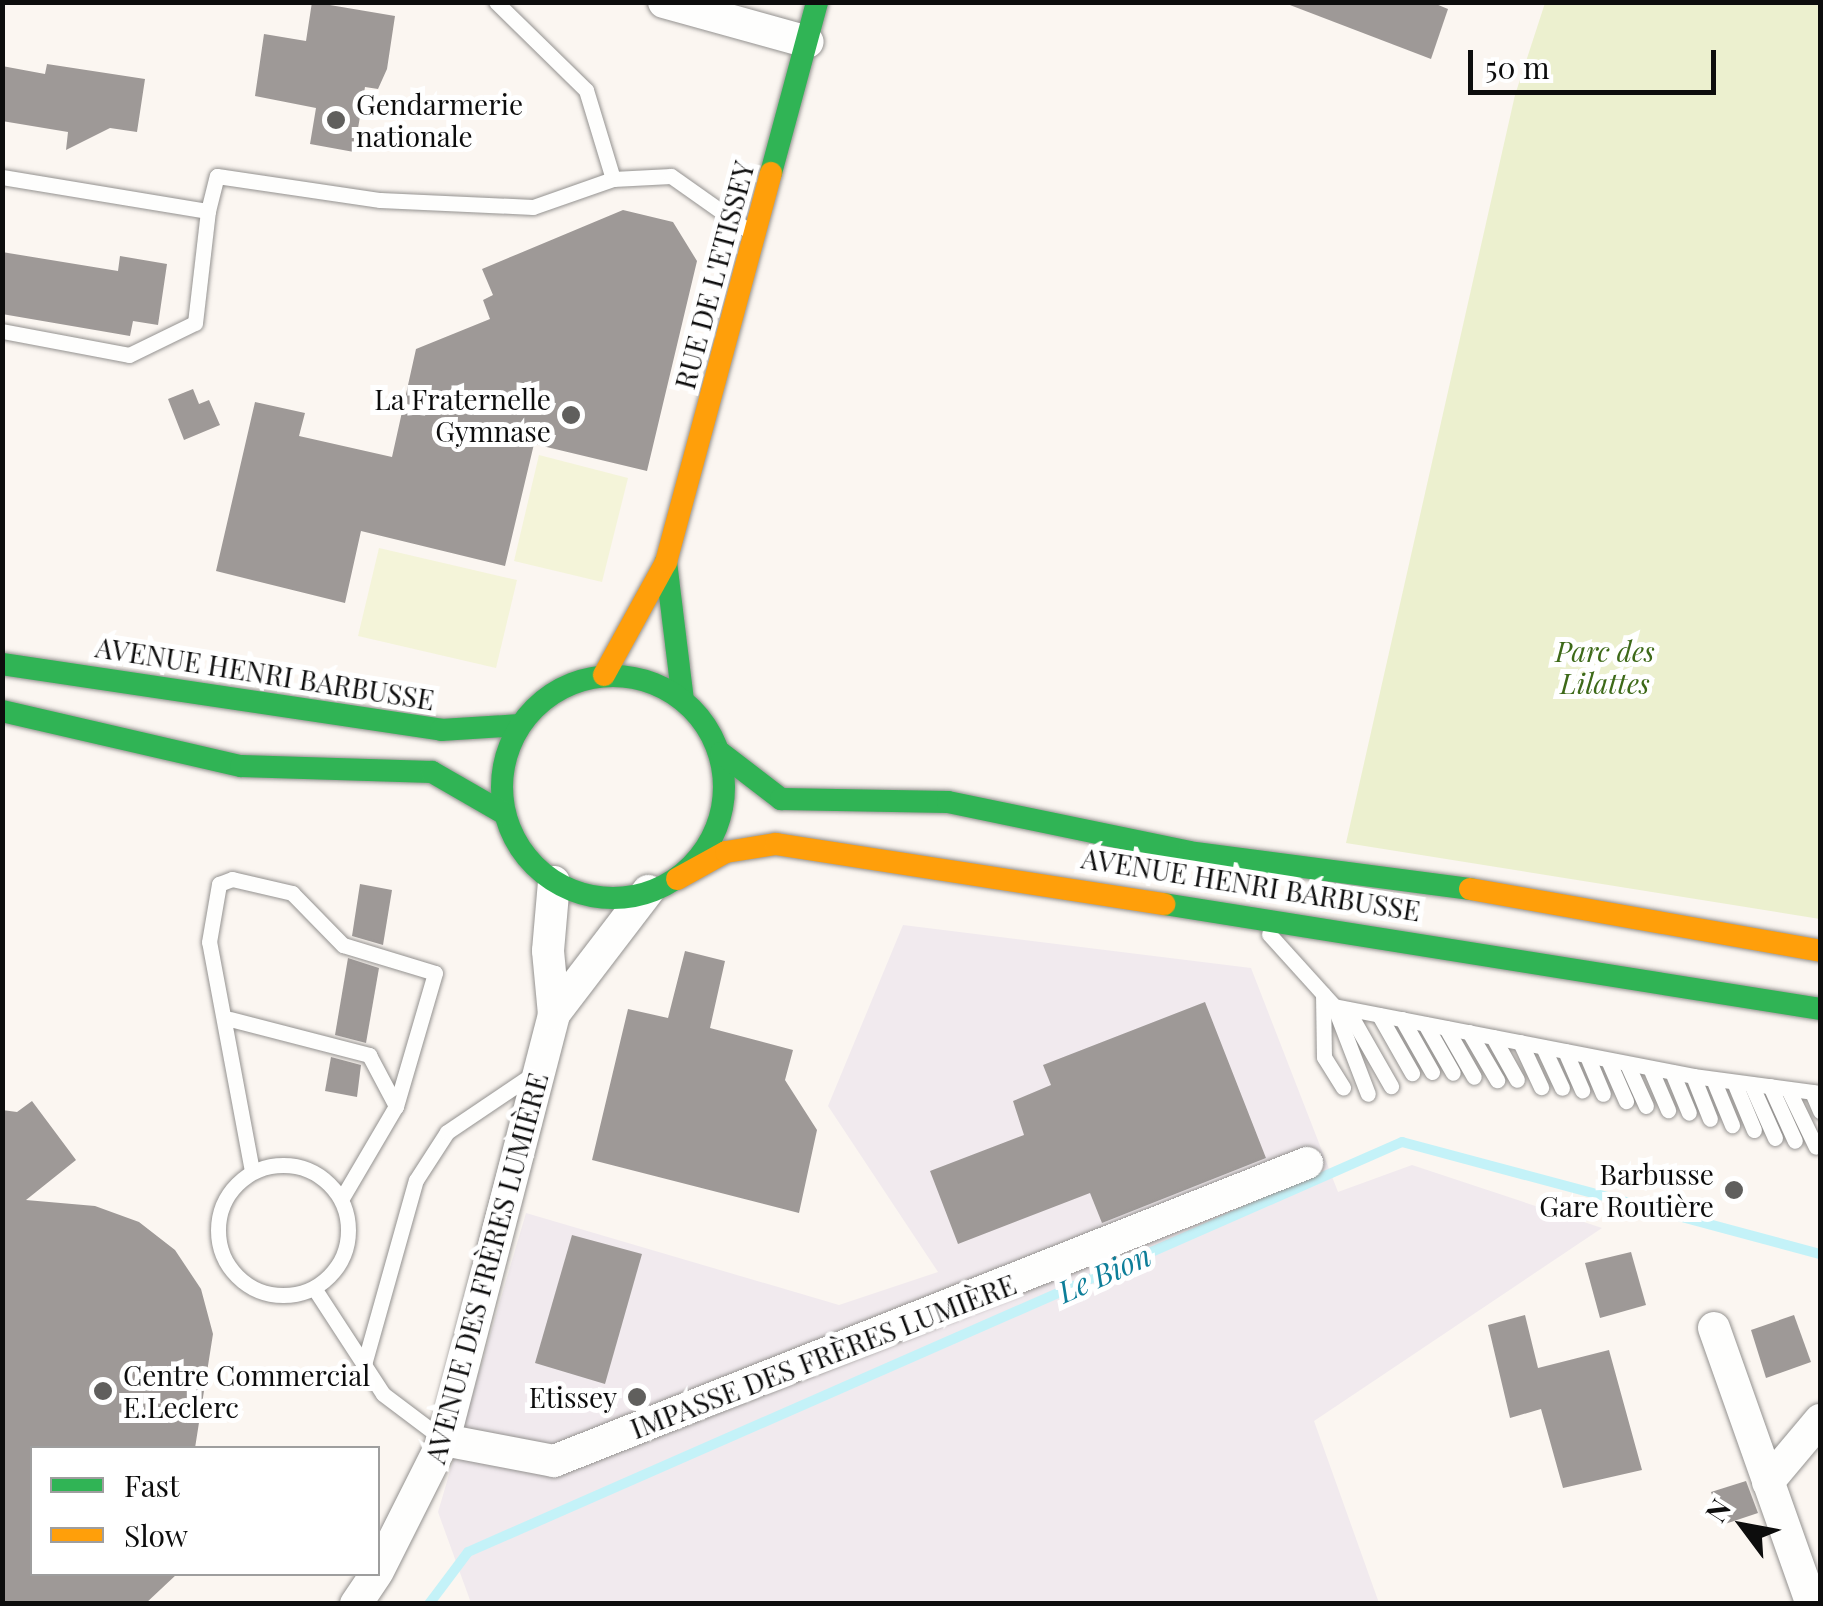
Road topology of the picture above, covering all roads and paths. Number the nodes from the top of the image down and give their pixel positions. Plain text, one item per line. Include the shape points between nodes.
1 (496, 2) edge
2 (664, 2) edge
3 (817, 2) edge
4 (808, 42) junction
5 (2, 176) edge
6 (613, 179) junction
7 (208, 211) junction
8 (756, 237) junction
9 (2, 331) edge
10 (666, 562) junction
11 (2, 664) edge
12 (604, 675) junction
13 (683, 700) junction
14 (2, 711) edge
15 (520, 725) junction
16 (720, 753) junction
17 (504, 814) junction
18 (554, 882) junction
19 (662, 885) junction
20 (1253, 916) junction
21 (1820, 952) edge
22 (1335, 1003) junction
23 (1820, 1009) edge
24 (554, 1014) junction
25 (1379, 1015) junction
26 (230, 1019) junction
27 (1402, 1019) junction
28 (1424, 1024) junction
29 (1446, 1028) junction
30 (1468, 1032) junction
31 (1493, 1038) junction
32 (1520, 1042) junction
33 (1543, 1047) junction
34 (1565, 1051) junction
35 (1587, 1056) junction
36 (1608, 1060) junction
37 (1627, 1064) junction
38 (1650, 1068) junction
39 (540, 1070) junction
40 (1432, 1072) dead end
41 (1672, 1072) junction
42 (1412, 1073) dead end
43 (1453, 1073) dead end
44 (1693, 1076) junction
45 (1474, 1077) dead end
46 (1713, 1079) junction
47 (1497, 1080) dead end
48 (1518, 1080) dead end
49 (1734, 1082) junction
50 (1752, 1084) junction
51 (1390, 1086) dead end
52 (1541, 1086) dead end
53 (1770, 1086) junction
54 (1343, 1088) dead end
55 (1562, 1088) dead end
56 (1788, 1089) junction
57 (1582, 1090) dead end
58 (1816, 1092) edge
59 (1368, 1094) dead end
60 (1604, 1094) dead end
61 (1626, 1100) dead end
62 (396, 1106) junction
63 (1646, 1106) dead end
64 (1668, 1110) dead end
65 (1820, 1111) edge
66 (1689, 1113) dead end
67 (1710, 1119) dead end
68 (1732, 1125) dead end
69 (1754, 1130) dead end
70 (1775, 1138) dead end
71 (1795, 1141) dead end
72 (1816, 1147) dead end
73 (1306, 1163) dead end
74 (252, 1171) junction
75 (342, 1198) junction
76 (314, 1288) junction
77 (1714, 1328) dead end
78 (363, 1368) junction
79 (1820, 1420) edge
80 (444, 1440) junction
81 (1768, 1482) junction
82 (380, 1566) edge
83 (374, 1576) edge
84 (356, 1604) edge
85 (1812, 1604) edge

1 - 6 lane via 586,90
2 - 4 street
3 - 4 main road, RUE DE L'ETISSEY
4 - 8 main road, RUE DE L'ETISSEY
5 - 7 lane
6 - 7 lane via 533,207 380,200 216,176
6 - 8 lane via 688,182
7 - 9 lane via 195,323 129,355
8 - 10 main road, RUE DE L'ETISSEY
10 - 12 main road, RUE DE L'ETISSEY
10 - 13 main road, RUE DE L'ETISSEY
11 - 15 main road, AVENUE HENRI BARBUSSE via 441,730
12 - 13 main road via 634,676
12 - 15 main road via 562,686
13 - 16 main road via 703,718
14 - 17 main road via 241,766 432,772
15 - 17 main road via 503,770
16 - 19 main road via 725,800 715,830
16 - 21 main road, AVENUE HENRI BARBUSSE via 781,799 948,802 1189,852 1402,877
17 - 18 main road via 526,857
18 - 19 main road via 595,897
18 - 24 street, AVENUE DES FRÈRES LUMIÈRE via 548,952
19 - 20 main road, AVENUE HENRI BARBUSSE via 726,852 776,844
19 - 24 street, AVENUE DES FRÈRES LUMIÈRE
20 - 22 lane
20 - 23 main road, AVENUE HENRI BARBUSSE
22 - 25 lane
22 - 51 lane
22 - 54 lane via 1324,1057
22 - 59 lane
24 - 39 street, AVENUE DES FRÈRES LUMIÈRE
25 - 27 lane
25 - 42 lane
26 - 62 lane via 369,1055
26 - 62 lane via 209,942 219,884 232,879 292,893 343,945 435,973
26 - 74 lane
27 - 28 lane
27 - 40 lane
28 - 29 lane
28 - 43 lane
29 - 30 lane
29 - 45 lane
30 - 31 lane
30 - 47 lane
31 - 32 lane
31 - 48 lane
32 - 33 lane
32 - 52 lane
33 - 34 lane
33 - 55 lane
34 - 35 lane
34 - 57 lane
35 - 36 lane
35 - 60 lane
36 - 37 lane
36 - 61 lane
37 - 38 lane
37 - 63 lane
38 - 41 lane
38 - 64 lane
39 - 78 lane via 447,1132 416,1180
39 - 80 street, AVENUE DES FRÈRES LUMIÈRE
41 - 44 lane
41 - 66 lane
44 - 46 lane
44 - 67 lane
46 - 49 lane
46 - 68 lane
49 - 50 lane
49 - 69 lane
50 - 53 lane
50 - 70 lane
53 - 56 lane
53 - 71 lane
56 - 58 lane
56 - 72 lane
58 - 65 lane
62 - 75 lane
73 - 80 street, IMPASSE DES FRÈRES LUMIÈRE via 554,1461
74 - 75 lane via 302,1168
74 - 76 lane via 227,1194 217,1227 224,1261 235,1278 264,1291
75 - 76 lane via 349,1232 340,1265
76 - 78 lane
77 - 81 street
78 - 80 lane via 422,1428
79 - 81 street
80 - 82 street, AVENUE DES FRÈRES LUMIÈRE
81 - 85 street
83 - 84 street, AVENUE DES FRÈRES LUMIÈRE

